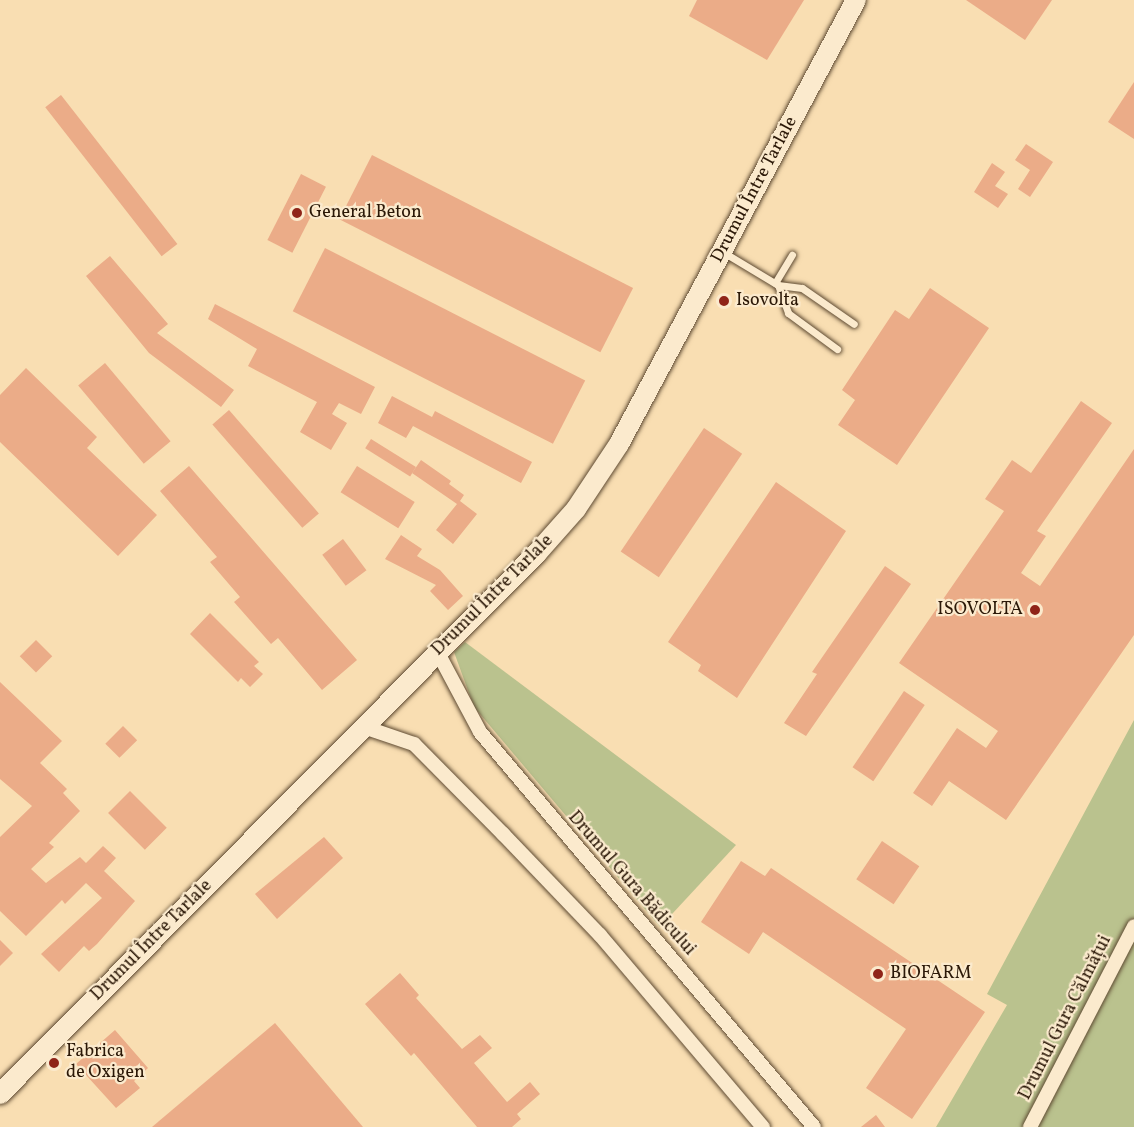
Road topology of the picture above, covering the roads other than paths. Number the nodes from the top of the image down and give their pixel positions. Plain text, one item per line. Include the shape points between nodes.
1 (856, 0) edge
2 (723, 252) junction
3 (792, 255) dead end
4 (776, 284) junction
5 (854, 324) dead end
6 (837, 349) dead end
7 (438, 653) junction
8 (364, 727) junction
9 (1134, 926) edge
10 (0, 1094) edge
11 (763, 1127) edge
12 (814, 1127) edge
13 (1030, 1127) edge

1 - 2 main road, Drumul Între Tarlale
2 - 4 lane
2 - 7 main road, Drumul Între Tarlale via 599,477 558,531
3 - 4 lane
4 - 5 lane via 802,288
4 - 6 lane via 788,314
7 - 8 main road, Drumul Între Tarlale
7 - 12 street, Drumul Gura Bădicului via 480,732
8 - 10 main road, Drumul Între Tarlale
8 - 11 street via 414,744 600,935
9 - 13 street, Drumul Gura Călmățui

